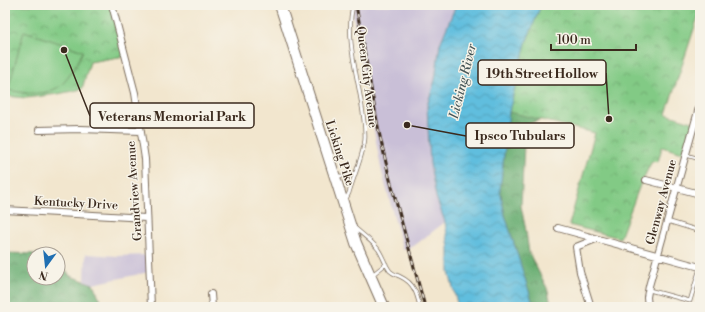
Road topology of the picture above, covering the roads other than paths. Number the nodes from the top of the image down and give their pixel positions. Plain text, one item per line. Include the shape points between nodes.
1 (112, 5) edge
2 (280, 5) edge
3 (354, 5) edge
4 (700, 104) edge
5 (698, 124) edge
6 (39, 130) dead end
7 (141, 130) junction
8 (686, 155) junction
9 (700, 159) edge
10 (355, 173) junction
11 (334, 176) junction
12 (646, 180) dead end
13 (676, 188) junction
14 (700, 194) edge
15 (344, 204) junction
16 (5, 210) edge
17 (146, 218) junction
18 (667, 221) junction
19 (350, 225) junction
20 (558, 228) dead end
21 (700, 231) edge
22 (596, 238) junction
23 (658, 256) junction
24 (386, 264) junction
25 (700, 268) edge
26 (370, 276) junction
27 (649, 290) junction
28 (211, 294) dead end
29 (590, 304) dead end
30 (151, 307) edge
31 (212, 307) edge
32 (384, 307) edge
33 (420, 307) edge
34 (648, 307) edge

1 - 7 street, Grandview Avenue via 135,93
2 - 11 main road, Licking Pike
3 - 10 lane, Queen City Avenue via 351,15 352,40 365,137
4 - 5 street, Glenway Avenue
5 - 8 street, Glenway Avenue
6 - 7 street
7 - 17 street, Grandview Avenue via 145,159
8 - 9 lane
8 - 13 street, Glenway Avenue
10 - 11 lane
10 - 15 lane, Queen City Avenue
11 - 15 main road, Licking Pike
12 - 13 street
13 - 14 street
13 - 18 street, Glenway Avenue
15 - 19 main road, Licking Pike
16 - 17 street, Kentucky Drive
17 - 30 street, Grandview Avenue
18 - 21 lane
18 - 23 street, Glenway Avenue
19 - 24 lane via 377,248
19 - 26 main road, Licking Pike
20 - 22 street
22 - 23 street
22 - 29 street via 576,247 580,272
23 - 25 street
23 - 27 street, Glenway Avenue
24 - 26 lane
24 - 33 lane via 393,273 412,284
25 - 27 lane via 690,301
26 - 32 main road, Licking Pike
27 - 34 street, Glenway Avenue
28 - 31 street

